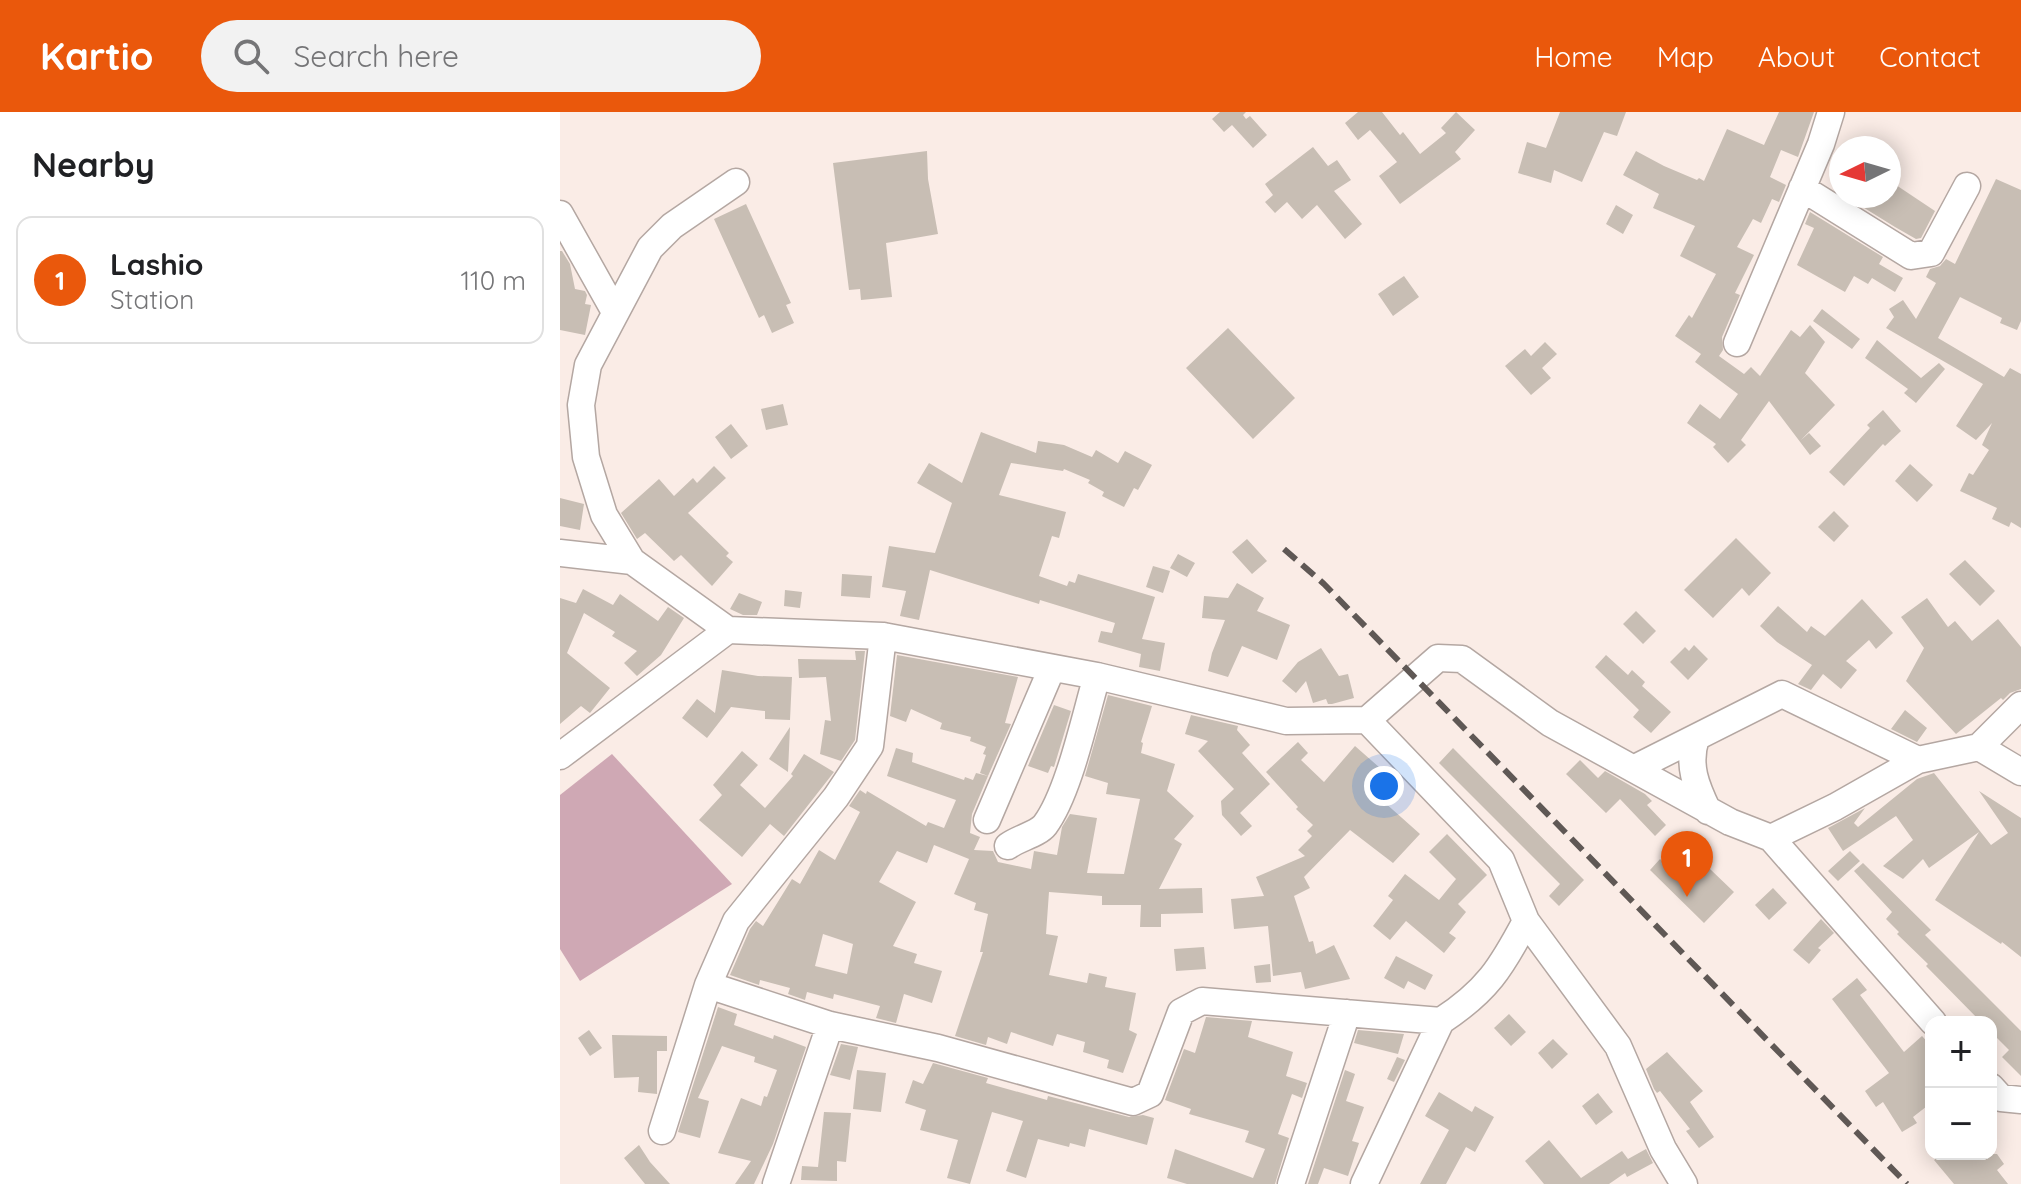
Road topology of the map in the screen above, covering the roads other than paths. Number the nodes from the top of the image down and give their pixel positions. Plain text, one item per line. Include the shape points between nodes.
1 (1831, 112) edge
2 (736, 182) dead end
3 (1967, 186) dead end
4 (1802, 188) junction
5 (560, 214) edge
6 (615, 312) junction
7 (1737, 343) dead end
8 (573, 376) edge
9 (560, 553) edge
10 (632, 561) junction
11 (728, 630) junction
12 (883, 636) junction
13 (1052, 668) junction
14 (1097, 676) junction
15 (2021, 705) edge
16 (1367, 720) junction
17 (1696, 738) junction
18 (1979, 747) junction
19 (560, 756) edge
20 (1918, 760) junction
21 (1635, 768) junction
22 (2021, 772) edge
23 (1708, 811) junction
24 (987, 820) dead end
25 (1771, 838) junction
26 (1008, 846) dead end
27 (1526, 921) junction
28 (708, 985) junction
29 (1347, 1013) junction
30 (1928, 1016) edge
31 (1441, 1021) junction
32 (830, 1025) junction
33 (1992, 1088) edge
34 (2021, 1100) edge
35 (662, 1131) dead end
36 (776, 1184) edge
37 (1291, 1184) edge
38 (1364, 1184) edge
39 (1684, 1184) edge

1 - 4 street
2 - 6 street via 672,226 650,248
3 - 4 street via 1931,253 1924,256 1911,256
4 - 7 street
5 - 6 street
6 - 8 street via 588,365
8 - 10 street via 586,457 604,515
9 - 10 street
10 - 11 street
11 - 12 street
11 - 19 street
12 - 13 street
12 - 28 street via 870,746 836,797 736,921
13 - 14 street
13 - 24 street
14 - 16 street via 1286,721
14 - 26 street via 1061,798 1043,827
15 - 18 street
16 - 21 street via 1438,658 1462,659 1550,723
16 - 27 street via 1501,860
17 - 20 street via 1782,694
17 - 21 street
17 - 23 street via 1692,767
18 - 20 street
18 - 22 street
20 - 25 street
21 - 23 street
23 - 25 street
25 - 30 street
27 - 31 street via 1503,964 1471,1001
27 - 39 street via 1618,1046
28 - 32 street
28 - 35 street
29 - 31 street
29 - 32 street via 1202,1001 1181,1012 1150,1094 1133,1102 938,1048
29 - 37 street
31 - 38 street
32 - 36 street
33 - 34 street via 2001,1098

